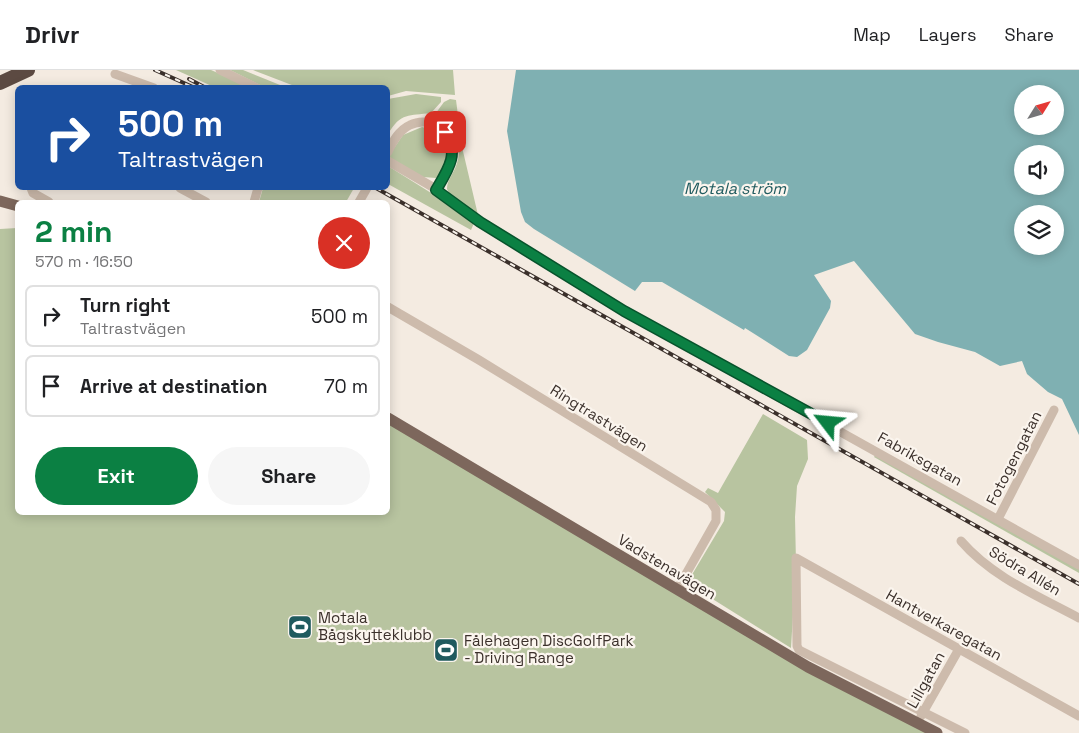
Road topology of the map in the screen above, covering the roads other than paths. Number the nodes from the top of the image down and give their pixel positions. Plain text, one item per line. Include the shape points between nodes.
1 (13, 70) edge
2 (28, 70) edge
3 (220, 70) edge
4 (0, 74) edge
5 (116, 74) dead end
6 (0, 83) edge
7 (146, 85) edge
8 (251, 85) edge
9 (390, 148) edge
10 (390, 163) edge
11 (32, 190) edge
12 (184, 190) edge
13 (436, 190) junction
14 (45, 200) edge
15 (202, 200) edge
16 (0, 201) edge
17 (15, 205) edge
18 (0, 206) edge
19 (15, 211) edge
20 (390, 307) edge
21 (1054, 410) dead end
22 (390, 419) edge
23 (998, 519) junction
24 (961, 541) dead end
25 (1079, 565) edge
26 (677, 590) junction
27 (1079, 618) edge
28 (958, 649) junction
29 (924, 712) junction
30 (1079, 716) edge
31 (918, 724) junction
32 (937, 733) edge
33 (965, 733) edge

1 - 4 highway
2 - 6 highway
3 - 8 street
5 - 7 street
9 - 13 street via 398,134 410,124 427,122 440,127 449,138 453,157
10 - 13 street, Fabriksgatan
11 - 14 street
12 - 15 street
13 - 23 street, Fabriksgatan via 480,222 624,311
16 - 17 main road
18 - 19 main road
20 - 26 street, Ringtrastvägen via 711,502 716,510 716,521
21 - 23 street, Fotogengatan
22 - 26 main road, Vadstenavägen
23 - 25 street, Fabriksgatan
24 - 27 street, Södra Allén via 990,569
26 - 31 main road, Vadstenavägen via 808,667
28 - 29 street, Lillgatan
28 - 29 street, Hantverkaregatan via 796,558 797,646 802,652
28 - 30 street, Hantverkaregatan
29 - 31 street, Lillgatan
29 - 33 street
31 - 32 main road, Vadstenavägen

